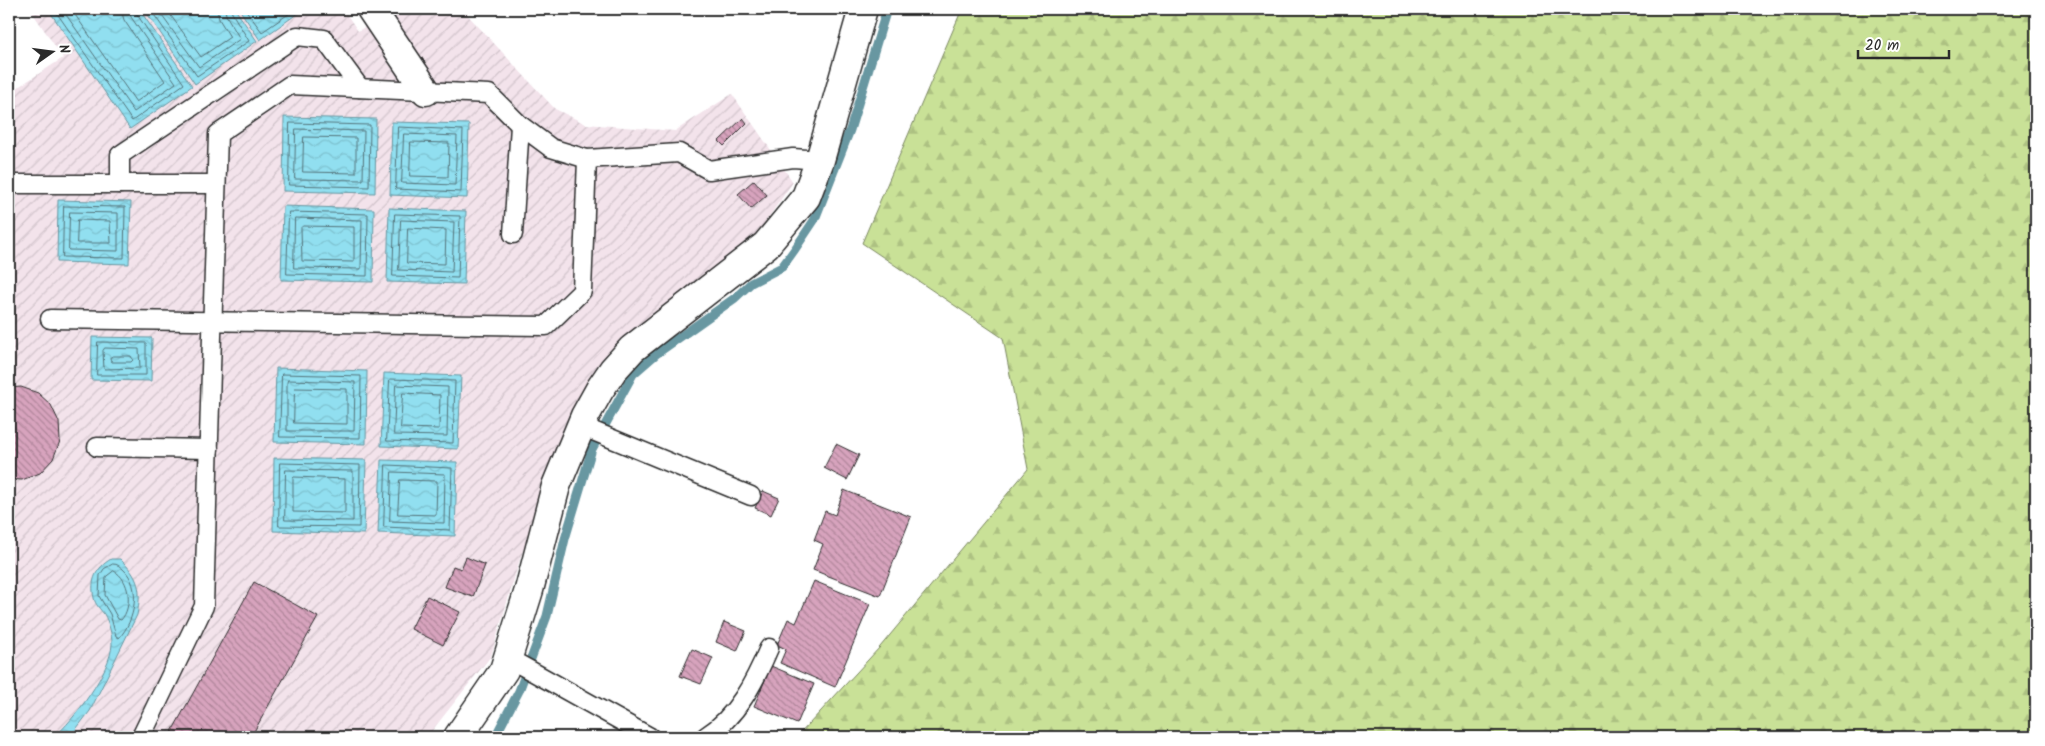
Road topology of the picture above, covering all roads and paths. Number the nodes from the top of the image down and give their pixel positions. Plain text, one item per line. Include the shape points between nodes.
1 (371, 9) edge
2 (863, 9) edge
3 (360, 88) junction
4 (426, 91) junction
5 (520, 126) junction
6 (587, 159) junction
7 (820, 160) junction
8 (9, 184) edge
9 (120, 184) junction
10 (216, 184) junction
11 (513, 234) dead end
12 (50, 319) dead end
13 (212, 321) junction
14 (581, 426) junction
15 (97, 448) dead end
16 (208, 449) junction
17 (751, 496) dead end
18 (769, 648) dead end
19 (508, 658) junction
20 (141, 737) edge
21 (458, 737) edge
22 (650, 737) edge
23 (705, 737) edge

1 - 4 street
2 - 7 street
3 - 4 lane
3 - 9 lane via 324,39 296,36 120,155
3 - 10 lane via 290,85 218,134
4 - 5 lane via 489,94
5 - 6 lane via 551,148
5 - 11 lane
6 - 7 lane via 679,153 709,170 793,158
6 - 13 lane via 582,291 546,326
7 - 14 street via 806,197 776,234 632,348 600,389
8 - 9 lane
9 - 10 lane
10 - 13 lane
12 - 13 lane
13 - 16 lane
14 - 17 lane
14 - 19 street via 556,486
15 - 16 lane
16 - 20 lane via 204,606
18 - 23 lane via 754,682 725,721
19 - 21 street via 504,670
19 - 22 lane

